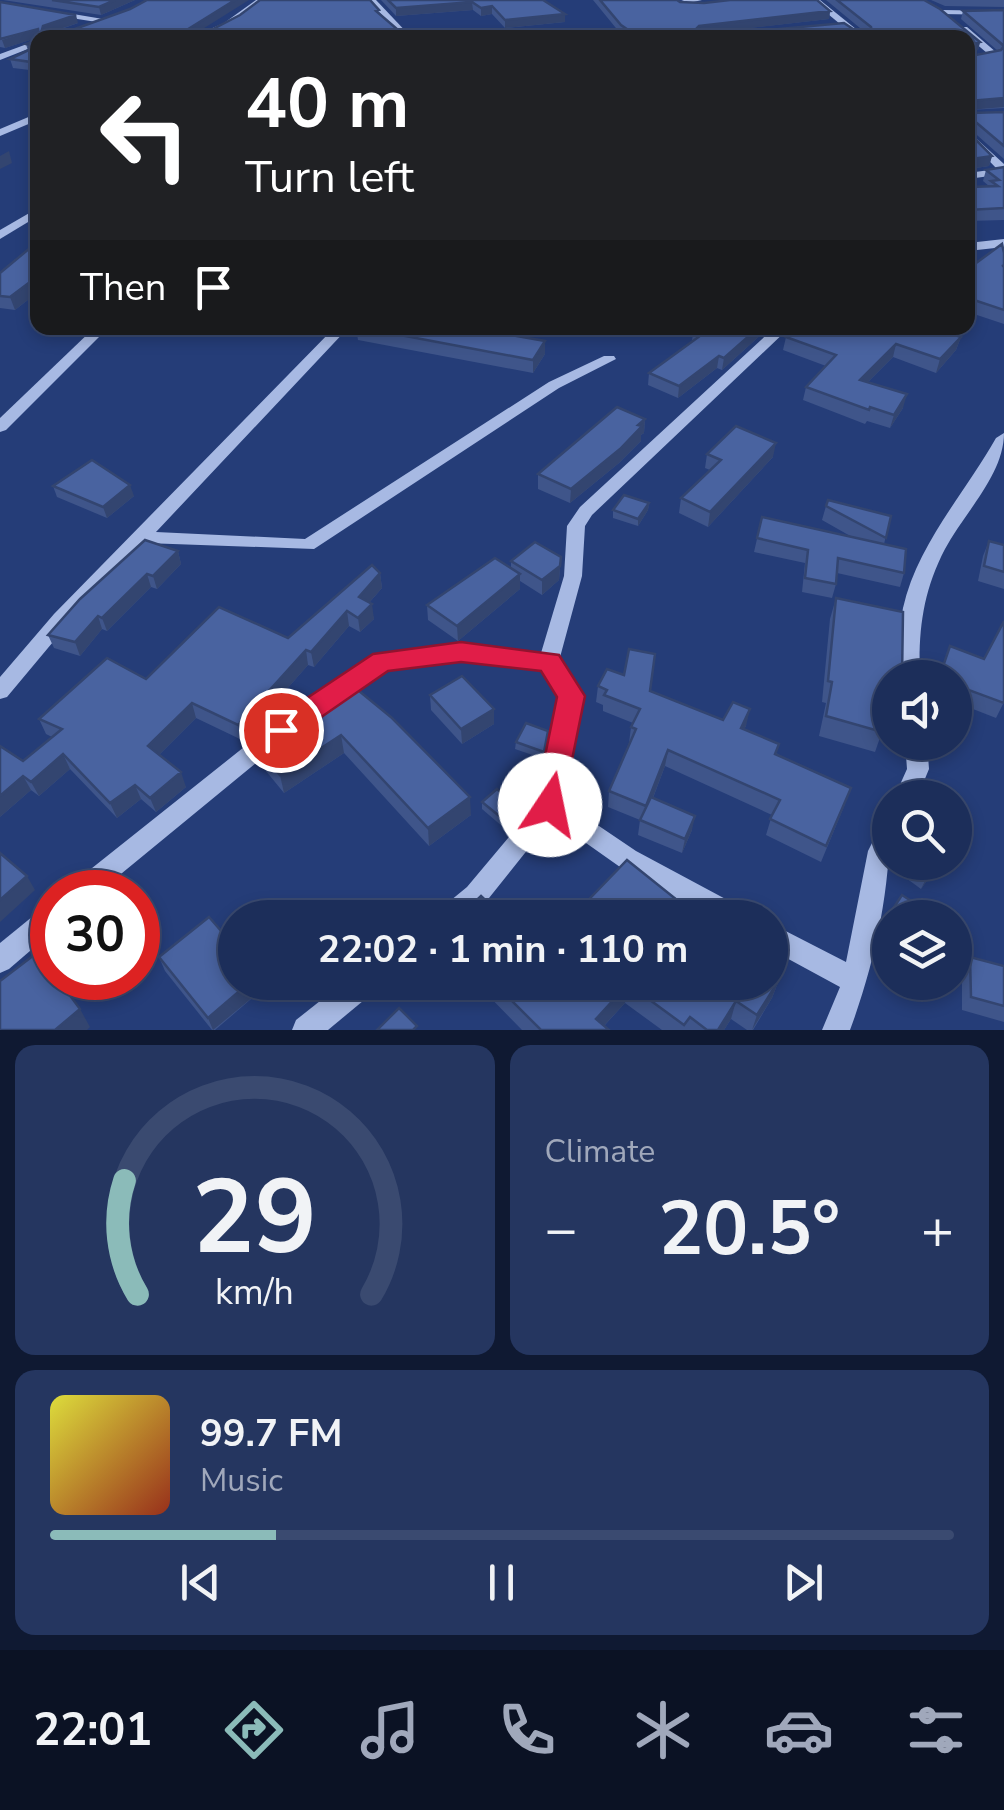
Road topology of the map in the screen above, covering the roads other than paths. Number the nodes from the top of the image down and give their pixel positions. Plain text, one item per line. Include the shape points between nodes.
1 (261, 0) edge
2 (372, 0) edge
3 (698, 0) edge
4 (815, 0) edge
5 (680, 3) edge
6 (926, 4) edge
7 (44, 12) edge
8 (942, 12) junction
9 (1004, 13) edge
10 (121, 14) edge
11 (104, 21) junction
12 (846, 24) junction
13 (828, 26) edge
14 (73, 30) edge
15 (214, 30) edge
16 (400, 30) edge
17 (853, 30) edge
18 (964, 30) edge
19 (975, 39) edge
20 (30, 45) edge
21 (0, 56) edge
22 (975, 57) edge
23 (30, 120) edge
24 (0, 134) edge
25 (975, 141) edge
26 (1004, 170) edge
27 (975, 175) edge
28 (30, 216) edge
29 (0, 235) edge
30 (1004, 243) edge
31 (975, 245) edge
32 (94, 335) edge
33 (334, 335) edge
34 (775, 335) edge
35 (609, 360) dead end
36 (0, 428) edge
37 (1004, 438) edge
38 (141, 537) junction
39 (908, 660) edge
40 (550, 662) junction
41 (0, 691) edge
42 (550, 805) junction
43 (109, 870) edge
44 (874, 880) edge
45 (471, 900) edge
46 (704, 900) edge
47 (30, 935) edge
48 (788, 945) edge
49 (0, 960) edge
50 (855, 982) junction
51 (344, 1000) edge
52 (306, 1030) edge
53 (836, 1030) edge

1 - 15 street
2 - 16 street
3 - 5 street
4 - 12 street
6 - 8 street
7 - 11 street
8 - 9 street
8 - 18 street
10 - 11 street
11 - 14 street
12 - 13 street
12 - 17 street
19 - 22 street via 994,55
20 - 21 street
23 - 24 street
25 - 26 street
26 - 27 street
28 - 29 street
30 - 31 street
32 - 36 street
33 - 38 street
34 - 40 street via 586,511 576,526 573,576
35 - 38 street via 554,385 308,545
37 - 39 street via 920,574
38 - 41 street
40 - 42 street via 571,696
40 - 43 street via 461,652 382,661 281,730
42 - 45 street
42 - 46 street
44 - 50 street
47 - 49 street
48 - 50 street
50 - 53 street
51 - 52 street

